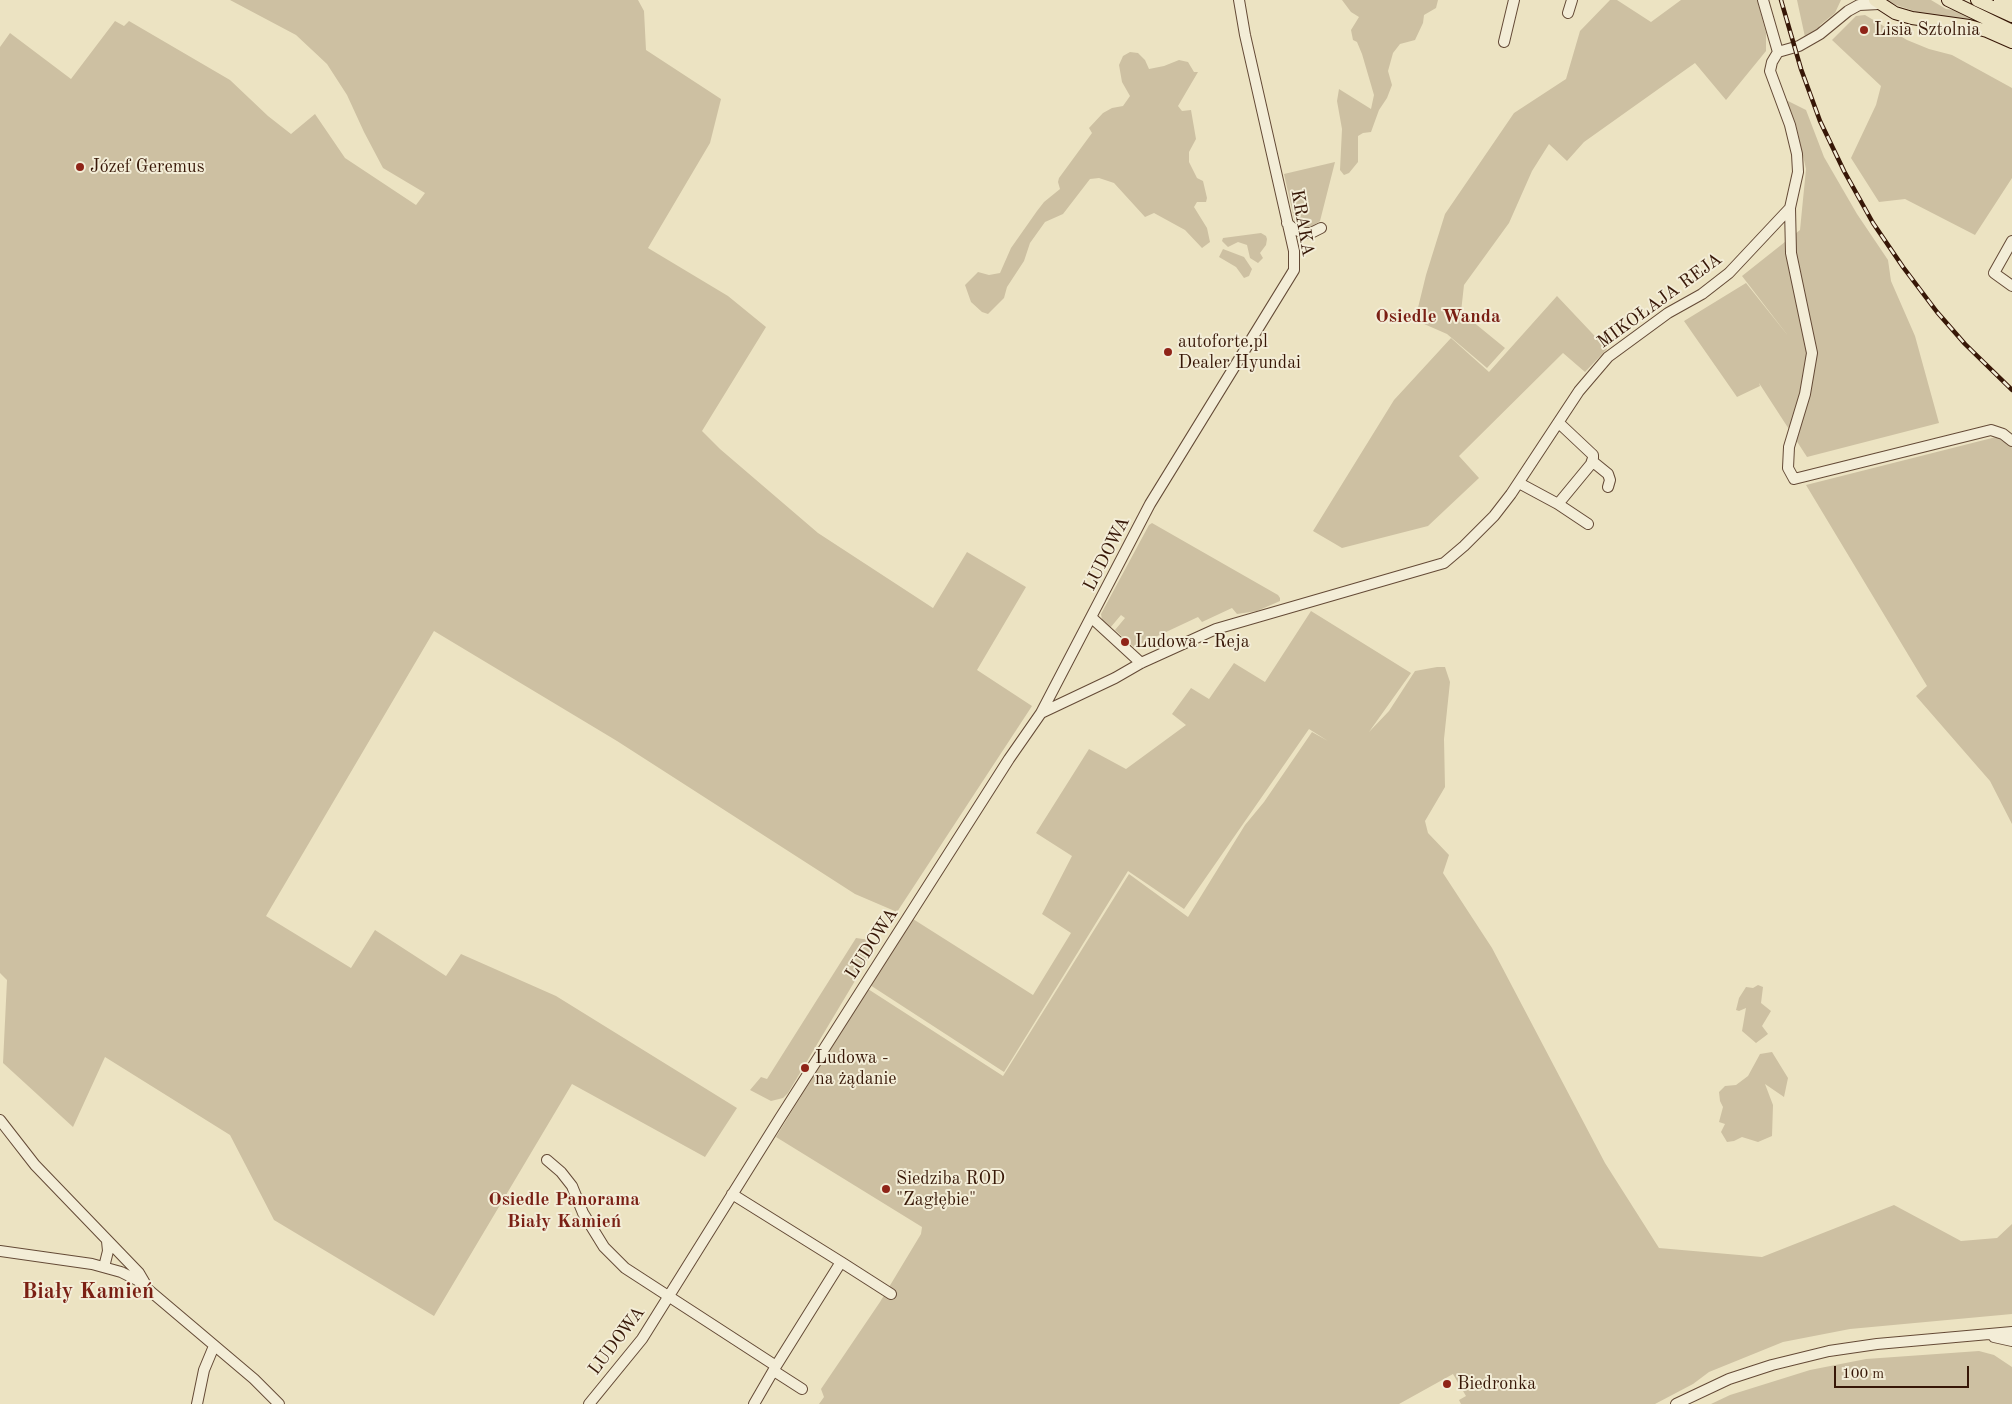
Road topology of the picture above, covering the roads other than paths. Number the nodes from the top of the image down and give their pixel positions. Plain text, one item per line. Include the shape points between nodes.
1 (1239, 0) edge
2 (1514, 0) edge
3 (1572, 0) edge
4 (1764, 0) edge
5 (1851, 0) edge
6 (1948, 0) edge
7 (1977, 0) edge
8 (2000, 0) edge
9 (1877, 2) edge
10 (2012, 7) edge
11 (1848, 11) junction
12 (1568, 13) dead end
13 (2012, 16) edge
14 (2012, 31) edge
15 (1504, 42) dead end
16 (2012, 42) edge
17 (1778, 52) junction
18 (1790, 208) junction
19 (1288, 223) junction
20 (1321, 228) dead end
21 (2012, 241) edge
22 (2012, 286) edge
23 (1559, 422) junction
24 (2012, 441) edge
25 (1592, 461) junction
26 (1519, 483) junction
27 (1608, 487) dead end
28 (1150, 504) joint
29 (1558, 504) junction
30 (1588, 524) dead end
31 (1293, 606) joint
32 (1092, 618) junction
33 (1141, 663) junction
34 (1041, 713) junction
35 (0, 1120) edge
36 (547, 1160) dead end
37 (732, 1194) junction
38 (107, 1241) junction
39 (0, 1251) edge
40 (120, 1252) junction
41 (841, 1262) junction
42 (104, 1267) junction
43 (148, 1288) junction
44 (891, 1294) dead end
45 (669, 1296) junction
46 (2012, 1332) edge
47 (1988, 1336) junction
48 (2012, 1340) edge
49 (214, 1346) junction
50 (775, 1369) junction
51 (802, 1389) dead end
52 (197, 1404) edge
53 (279, 1404) edge
54 (589, 1404) edge
55 (754, 1404) edge
56 (1676, 1404) edge

1 - 19 street, KRAKA
2 - 15 street
3 - 12 street
4 - 17 street
5 - 11 street
6 - 14 main road
7 - 13 main road
8 - 10 main road
9 - 11 street
9 - 16 main road via 1912,18 1969,26
11 - 17 street via 1820,34 1799,46
17 - 18 street via 1770,72 1797,154 1798,172
18 - 23 street, MIKOŁAJA REJA via 1730,273 1608,356
18 - 24 street via 1790,253 1812,353 1805,394 1789,447 1788,468 1794,479 1991,430
19 - 20 street via 1304,233
19 - 28 street, KRAKA via 1294,270
21 - 22 street via 1994,273
23 - 25 street via 1593,455
23 - 26 street, MIKOŁAJA REJA
25 - 27 street via 1608,474
25 - 29 street
26 - 29 street
26 - 31 street, MIKOŁAJA REJA via 1494,516 1444,563
28 - 32 street, LUDOWA
29 - 30 street
31 - 33 street, LUDOWA via 1216,629
32 - 33 street, LUDOWA
32 - 34 street, LUDOWA
33 - 34 street, LUDOWA
34 - 37 street, LUDOWA
35 - 38 street via 35,1165
36 - 45 street via 572,1186 583,1214 604,1247 625,1268
37 - 41 street
37 - 45 street, LUDOWA
38 - 40 street
38 - 42 street
39 - 42 street
40 - 42 street via 116,1264
40 - 43 street
41 - 44 street
41 - 50 street
42 - 43 street via 122,1272
43 - 49 street
45 - 50 street
45 - 54 street, LUDOWA via 642,1339
46 - 47 street
47 - 48 street
47 - 56 street via 1829,1351 1729,1379
49 - 52 street via 204,1370
49 - 53 street
50 - 51 street
50 - 55 street

